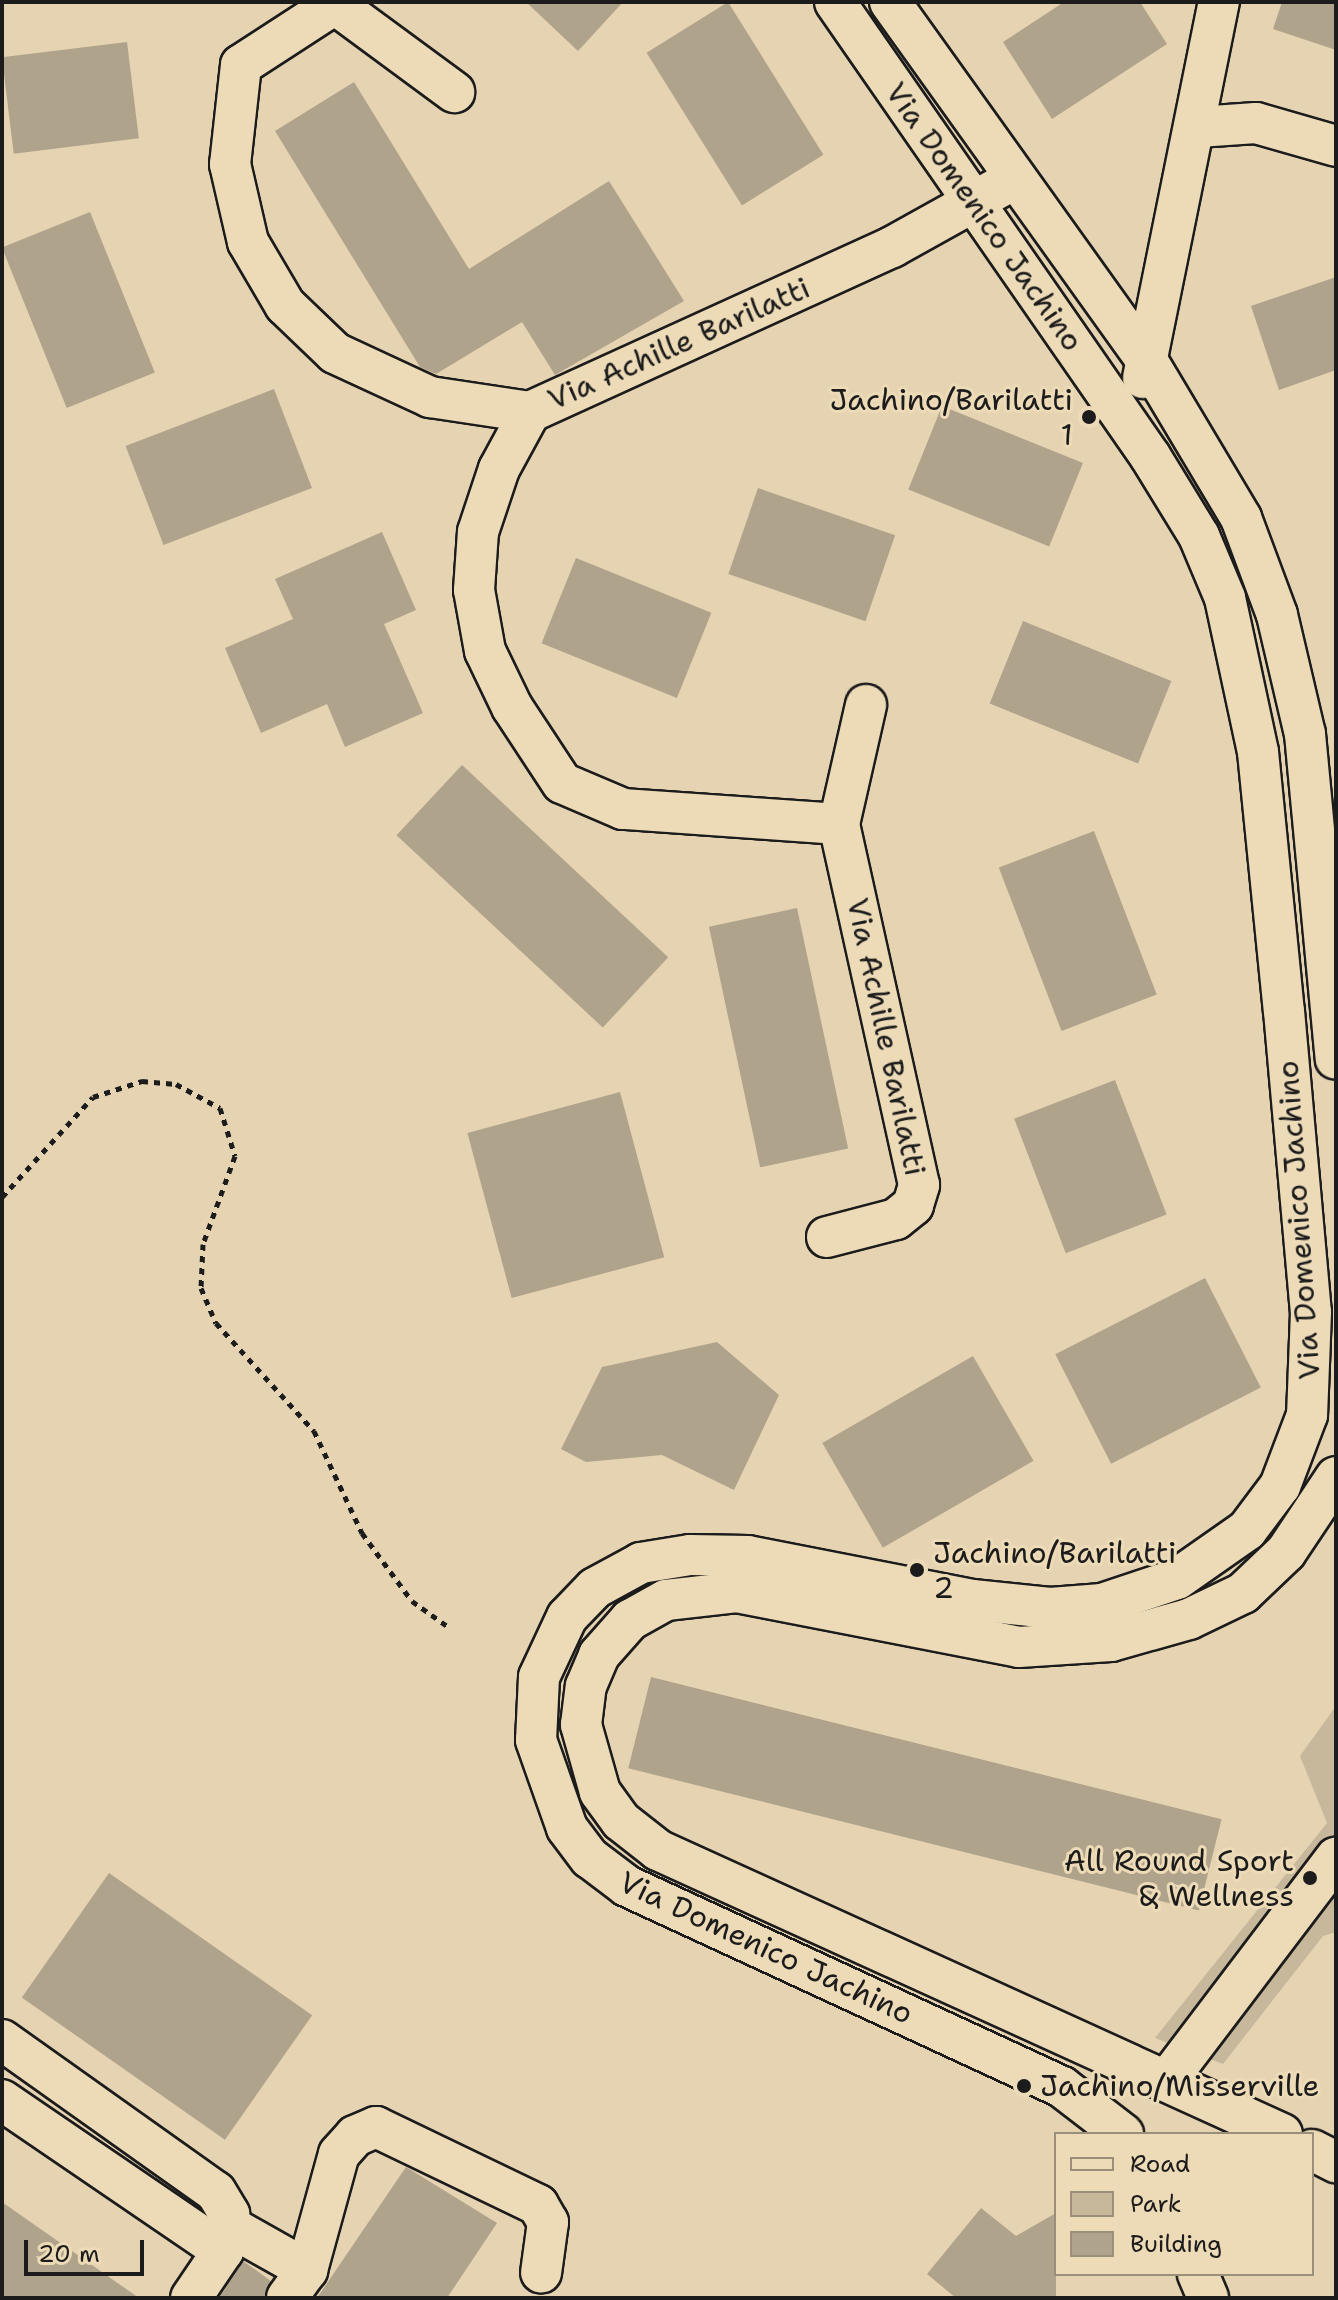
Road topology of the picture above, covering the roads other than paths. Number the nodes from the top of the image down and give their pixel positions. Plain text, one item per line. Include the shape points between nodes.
1 (835, 2) edge
2 (890, 2) edge
3 (1219, 2) edge
4 (334, 3) edge
5 (454, 92) dead end
6 (1198, 127) junction
7 (1336, 146) edge
8 (1014, 179) junction
9 (973, 203) junction
10 (1148, 362) junction
11 (530, 412) junction
12 (1121, 415) junction
13 (866, 705) dead end
14 (839, 824) junction
15 (1332, 1010) junction
16 (1284, 1011) junction
17 (1336, 1059) edge
18 (827, 1237) dead end
19 (1336, 1477) edge
20 (1336, 1858) edge
21 (898, 1958) junction
22 (882, 2004) junction
23 (2, 2040) edge
24 (1168, 2079) junction
25 (2, 2100) edge
26 (1120, 2132) edge
27 (1278, 2132) edge
28 (1314, 2151) edge
29 (1336, 2162) edge
30 (1314, 2176) edge
31 (1336, 2176) edge
32 (226, 2238) junction
33 (541, 2273) dead end
34 (297, 2284) edge
35 (191, 2298) edge

1 - 9 street, Via Domenico Jachino
2 - 8 street, Via Domenico Jachino
3 - 6 street
4 - 5 street
4 - 11 street via 241,65 230,164 236,206 256,258 300,322 358,366 430,397
6 - 7 street via 1256,123
6 - 10 street
8 - 9 street, Via Achille Barilatti
8 - 10 street, Via Domenico Jachino
9 - 11 street, Via Achille Barilatti via 892,247
9 - 12 street, Via Domenico Jachino
10 - 12 street
10 - 15 street, Via Domenico Jachino via 1229,493 1281,628 1311,774
11 - 14 street, Via Achille Barilatti via 485,503 474,590 485,651 550,769 572,790 612,807
12 - 16 street, Via Domenico Jachino via 1199,536 1231,618 1258,752
13 - 14 street, Via Achille Barilatti
14 - 18 street, Via Achille Barilatti via 919,1185 913,1205 896,1219
15 - 16 street
15 - 17 street, Via Domenico Jachino
16 - 22 street, Via Domenico Jachino via 1311,1378 1293,1461 1247,1530 1164,1586 1085,1606 972,1600 748,1556 690,1555 641,1563 574,1608 543,1666 534,1713 538,1753 559,1814 590,1858 655,1902
19 - 21 street, Via Domenico Jachino via 1286,1552 1243,1593 1189,1619 1111,1641 1000,1645 725,1591 666,1600 618,1631 586,1686 581,1725 593,1778 621,1821 670,1856
20 - 24 street
21 - 22 street
21 - 24 street, Via Domenico Jachino
22 - 26 street, Via Domenico Jachino via 1062,2087
23 - 32 street via 216,2192
24 - 27 street, Via Domenico Jachino
25 - 32 street
28 - 29 street
30 - 31 street
32 - 34 street
32 - 35 street
33 - 34 street via 548,2222 538,2205 376,2127 355,2136 339,2154

